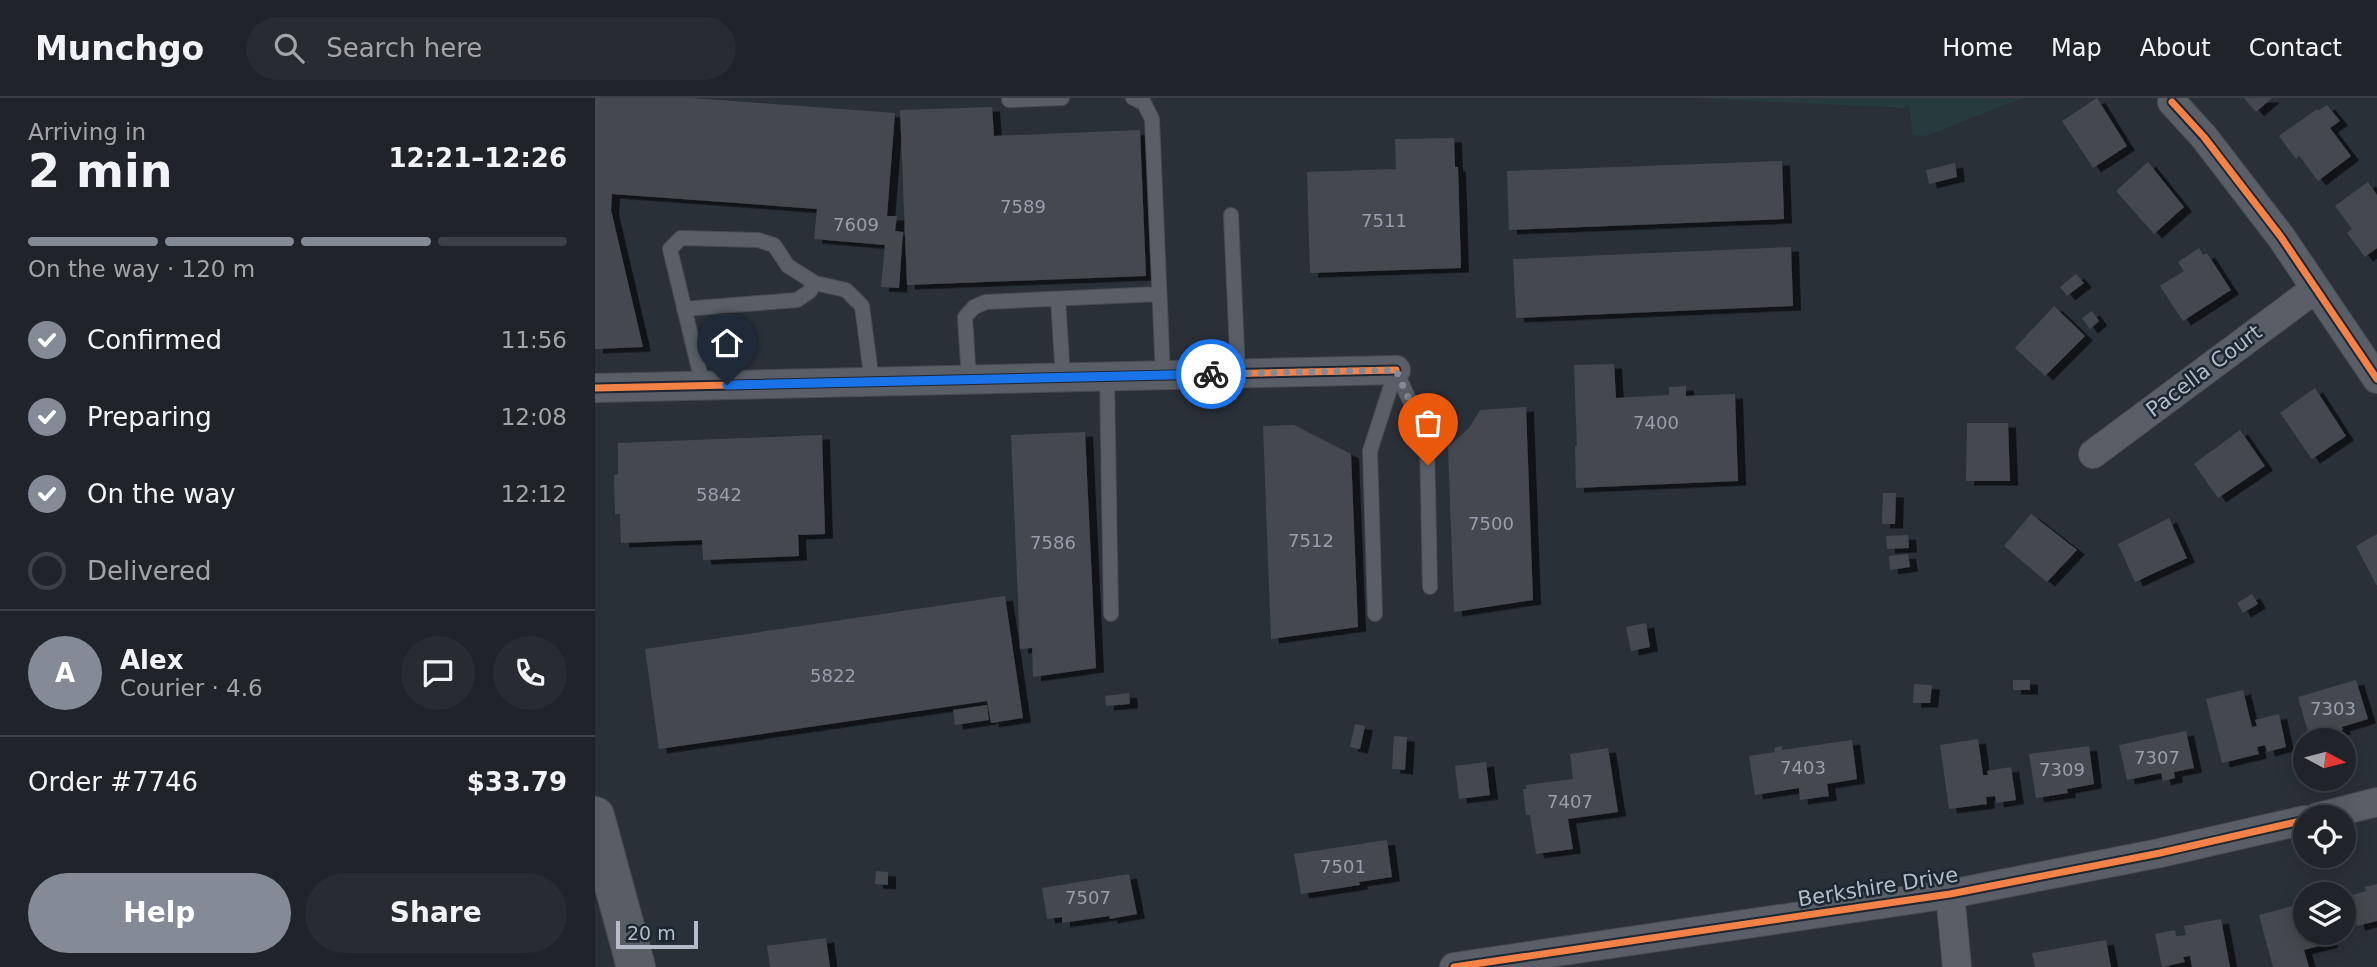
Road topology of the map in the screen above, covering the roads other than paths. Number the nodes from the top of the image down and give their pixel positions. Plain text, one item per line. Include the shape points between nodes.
1 (1062, 98) edge
2 (1133, 98) edge
3 (1009, 100) dead end
4 (2172, 102) dead end
5 (1231, 215) dead end
6 (815, 283) junction
7 (2315, 289) junction
8 (1160, 294) junction
9 (1058, 299) junction
10 (684, 309) junction
11 (1396, 370) junction
12 (1238, 374) junction
13 (1163, 376) junction
14 (1107, 377) junction
15 (1063, 378) junction
16 (2377, 379) edge
17 (969, 380) junction
18 (872, 382) junction
19 (703, 386) junction
20 (595, 388) edge
21 (2093, 454) dead end
22 (1430, 587) dead end
23 (1111, 614) dead end
24 (1375, 614) dead end
25 (2377, 802) edge
26 (2356, 807) edge
27 (2293, 823) edge
28 (597, 830) edge
29 (1950, 894) junction
30 (636, 967) edge
31 (1454, 967) edge
32 (1957, 967) edge

1 - 3 lane
2 - 8 lane via 1144,103 1152,118
4 - 7 street via 2231,170
5 - 12 lane
6 - 10 lane via 797,300
6 - 10 lane via 788,266 774,245 758,240 681,238 670,249
6 - 18 lane via 846,289 862,306
7 - 16 street
7 - 21 street, Pacella Court
8 - 9 lane
8 - 13 lane
9 - 15 lane
9 - 17 lane via 986,302 974,307 965,317
10 - 19 lane
11 - 12 street
11 - 22 lane via 1427,440
11 - 24 lane via 1370,451
12 - 13 street
13 - 14 street
14 - 15 street
14 - 23 lane
15 - 17 street
17 - 18 street
18 - 19 street
19 - 20 street
25 - 26 street
27 - 29 street, Berkshire Drive
28 - 30 main road
29 - 31 street, Berkshire Drive
29 - 32 street

